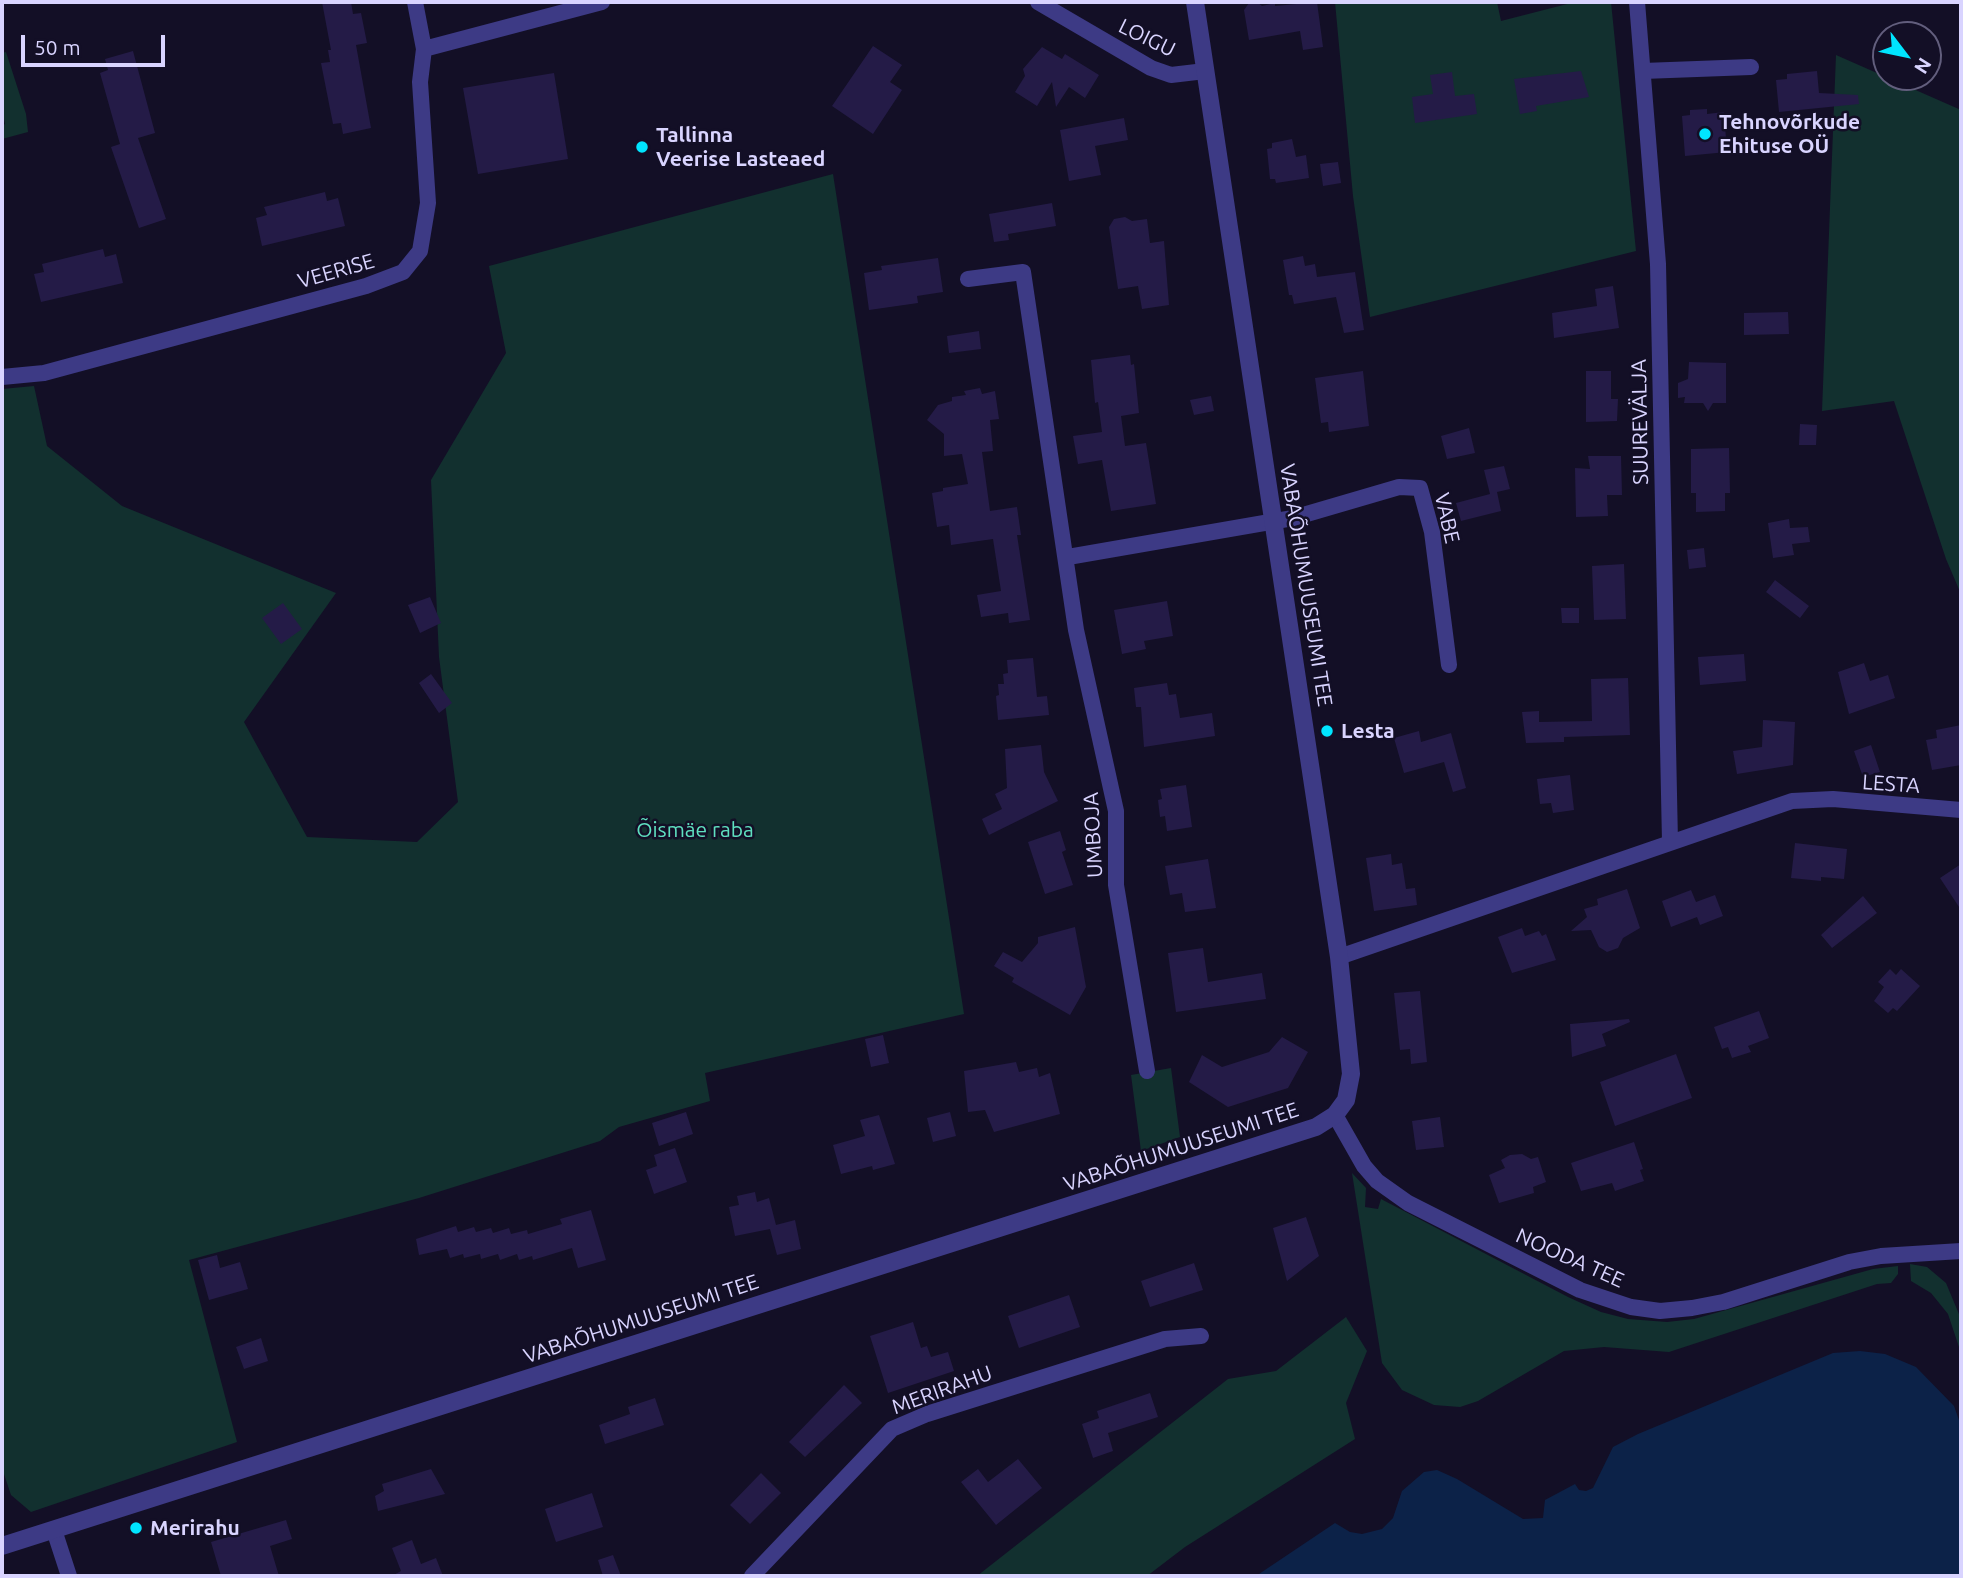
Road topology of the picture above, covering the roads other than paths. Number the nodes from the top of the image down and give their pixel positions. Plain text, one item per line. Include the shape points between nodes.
1 (415, 2) edge
2 (602, 2) edge
3 (1038, 2) edge
4 (1195, 2) edge
5 (1637, 2) edge
6 (424, 50) junction
7 (1751, 67) dead end
8 (1205, 71) junction
9 (1643, 71) junction
10 (968, 279) dead end
11 (2, 377) edge
12 (1274, 521) junction
13 (1068, 557) junction
14 (1449, 664) dead end
15 (1961, 810) edge
16 (1670, 842) junction
17 (1339, 957) junction
18 (1147, 1071) dead end
19 (1335, 1115) junction
20 (1961, 1251) edge
21 (1201, 1336) dead end
22 (54, 1530) junction
23 (2, 1546) edge
24 (69, 1576) edge
25 (752, 1576) edge

1 - 6 street, VEERISE
2 - 6 street
3 - 8 street, LOIGU via 1151,68 1171,75
4 - 8 street, VABAÕHUMUUSEUMI TEE
5 - 9 street, SUUREVÄLJA
6 - 11 street, VEERISE via 420,82 428,203 420,251 403,272 44,373
7 - 9 street
8 - 12 street, VABAÕHUMUUSEUMI TEE
9 - 16 street, SUUREVÄLJA via 1658,264
10 - 13 street, UMBOJA via 1023,272
12 - 13 street
12 - 14 street, VABE via 1399,486 1420,488 1432,532
12 - 17 street, VABAÕHUMUUSEUMI TEE
13 - 18 street, UMBOJA via 1076,631 1116,811 1116,885
15 - 16 street, LESTA via 1816,798 1792,801
16 - 17 street, LESTA
17 - 19 street, VABAÕHUMUUSEUMI TEE via 1351,1073 1346,1100
19 - 20 street, NOODA TEE via 1364,1166 1408,1203 1580,1290 1631,1307 1660,1311 1692,1308 1849,1262
19 - 22 street, VABAÕHUMUUSEUMI TEE via 1316,1127
21 - 25 street, MERIRAHU via 1165,1339 892,1429
22 - 23 street, VABAÕHUMUUSEUMI TEE
22 - 24 street

